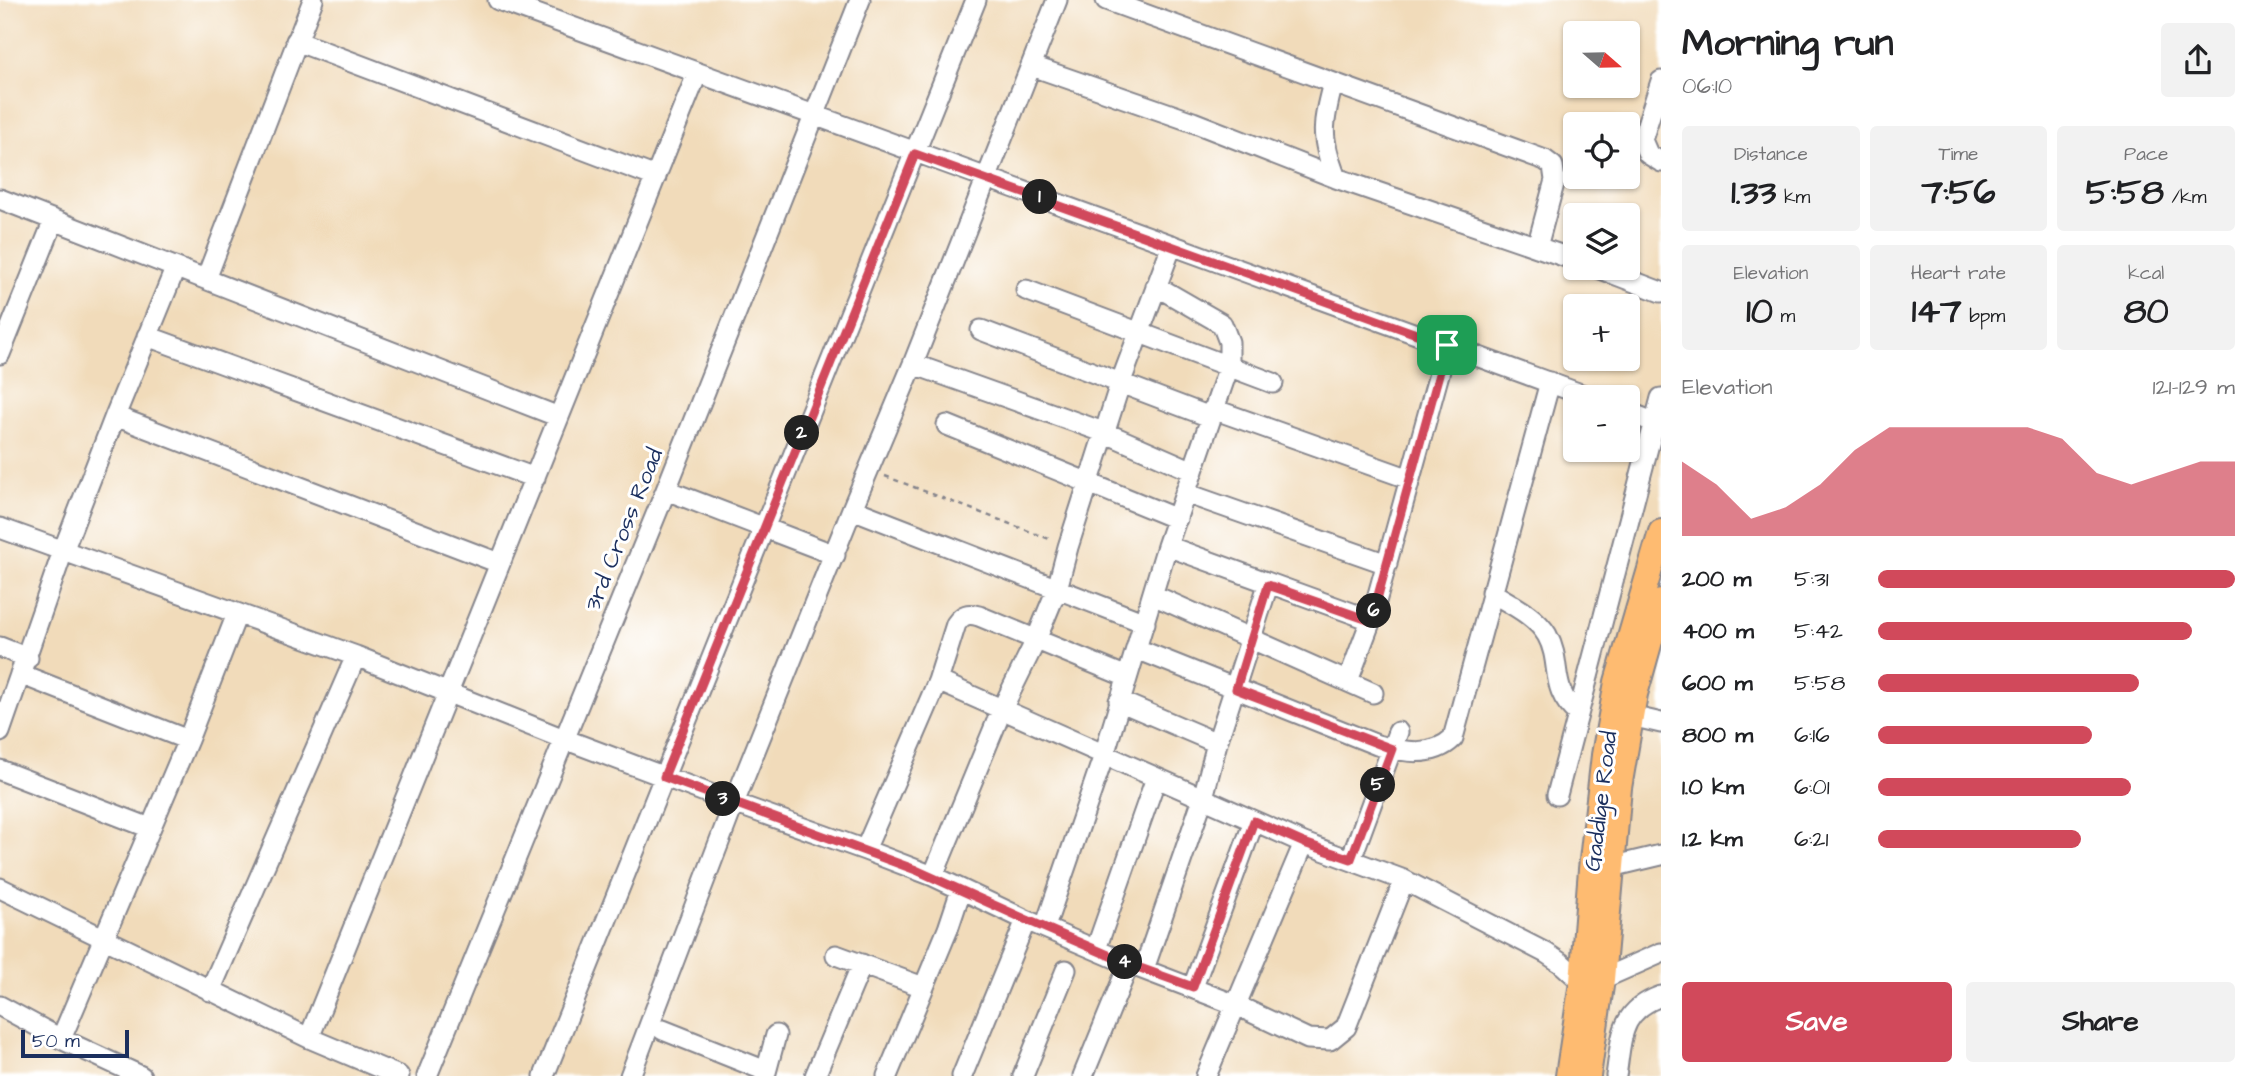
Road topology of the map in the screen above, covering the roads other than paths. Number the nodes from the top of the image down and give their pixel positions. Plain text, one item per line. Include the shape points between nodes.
1 (313, 0) edge
2 (498, 0) edge
3 (860, 0) edge
4 (976, 0) edge
5 (1057, 0) edge
6 (1106, 0) edge
7 (1134, 5) edge
8 (296, 41) junction
9 (1032, 66) junction
10 (697, 74) junction
11 (1661, 81) edge
12 (1333, 83) junction
13 (814, 115) junction
14 (915, 154) junction
15 (1661, 162) edge
16 (656, 177) junction
17 (987, 178) junction
18 (1336, 178) junction
19 (0, 199) edge
20 (54, 220) junction
21 (1172, 245) junction
22 (1537, 247) junction
23 (1563, 256) edge
24 (175, 269) junction
25 (206, 279) junction
26 (1634, 280) edge
27 (1156, 286) junction
28 (1026, 290) dead end
29 (1661, 292) edge
30 (981, 330) dead end
31 (1138, 333) junction
32 (148, 336) junction
33 (1447, 345) junction
34 (0, 354) edge
35 (913, 363) junction
36 (1229, 366) junction
37 (1550, 382) junction
38 (1273, 383) dead end
39 (1120, 384) junction
40 (1563, 387) edge
41 (1661, 398) edge
42 (1211, 413) junction
43 (115, 416) junction
44 (559, 417) junction
45 (1640, 417) edge
46 (1657, 424) edge
47 (947, 425) dead end
48 (1106, 433) junction
49 (1193, 471) junction
50 (535, 478) junction
51 (1410, 479) junction
52 (1089, 484) junction
53 (666, 490) junction
54 (1185, 493) junction
55 (852, 509) junction
56 (1177, 519) junction
57 (0, 528) edge
58 (763, 528) junction
59 (1661, 531) edge
60 (1167, 547) junction
61 (63, 551) junction
62 (835, 555) junction
63 (499, 563) junction
64 (1387, 564) junction
65 (1268, 585) junction
66 (1057, 589) junction
67 (1491, 592) junction
68 (1153, 595) junction
69 (1661, 602) edge
70 (237, 614) junction
71 (1371, 621) junction
72 (1145, 624) junction
73 (1251, 639) junction
74 (1036, 640) junction
75 (0, 647) edge
76 (1137, 649) junction
77 (356, 656) junction
78 (24, 666) junction
79 (1126, 677) junction
80 (938, 681) junction
81 (1348, 681) junction
82 (1236, 689) junction
83 (446, 694) junction
84 (1373, 694) dead end
85 (1119, 701) junction
86 (1002, 709) junction
87 (1578, 714) junction
88 (1631, 716) junction
89 (1661, 723) edge
90 (1, 728) edge
91 (564, 739) junction
92 (188, 740) junction
93 (1395, 741) junction
94 (1217, 743) junction
95 (1104, 755) junction
96 (0, 769) edge
97 (664, 777) junction
98 (1156, 778) junction
99 (1557, 795) dead end
100 (1203, 798) junction
101 (734, 803) junction
102 (1254, 821) junction
103 (150, 828) junction
104 (1304, 843) junction
105 (865, 850) junction
106 (1661, 855) edge
107 (1351, 859) junction
108 (1611, 867) junction
109 (933, 876) junction
110 (1404, 880) junction
111 (0, 888) edge
112 (961, 890) junction
113 (1027, 920) junction
114 (1045, 928) junction
115 (104, 938) junction
116 (1096, 949) junction
117 (1661, 953) edge
118 (836, 954) dead end
119 (862, 964) junction
120 (1136, 966) junction
121 (1066, 970) dead end
122 (1592, 981) junction
123 (923, 987) junction
124 (1193, 987) junction
125 (210, 991) junction
126 (1661, 996) edge
127 (1236, 1005) junction
128 (0, 1006) edge
129 (663, 1030) dead end
130 (776, 1035) dead end
131 (309, 1038) junction
132 (61, 1039) junction
133 (766, 1074) edge
134 (141, 1076) edge
135 (399, 1076) edge
136 (427, 1076) edge
137 (544, 1076) edge
138 (629, 1076) edge
139 (815, 1076) edge
140 (887, 1076) edge
141 (962, 1076) edge
142 (1023, 1076) edge
143 (1083, 1076) edge
144 (1206, 1076) edge
145 (1568, 1076) edge
146 (1588, 1076) edge
147 (1616, 1076) edge

1 - 8 street
2 - 10 street
3 - 13 street, 3rd Cross Road
4 - 14 street
5 - 9 street
6 - 7 street
7 - 12 street
8 - 16 street
8 - 25 street
9 - 17 street
9 - 18 street via 1194,121
10 - 13 street
10 - 16 street
11 - 15 street via 1642,140 1648,154
12 - 18 street via 1323,131
12 - 22 street via 1553,166 1556,180
13 - 14 street
13 - 53 street, 3rd Cross Road
14 - 17 street
14 - 58 street
16 - 44 street
17 - 21 street
17 - 35 street
18 - 22 street
19 - 20 street
20 - 24 street
20 - 34 street
21 - 27 street
21 - 33 street
22 - 23 street
24 - 25 street
24 - 32 street
25 - 44 street
26 - 29 street
27 - 31 street
27 - 36 street via 1222,324 1229,342
28 - 31 street
30 - 39 street
31 - 36 street
31 - 39 street
32 - 43 street
32 - 50 street
33 - 37 street
33 - 51 street
35 - 48 street
35 - 55 street
36 - 38 street
36 - 42 street
37 - 40 street
37 - 67 street
39 - 42 street
39 - 48 street
41 - 46 street
42 - 49 street
42 - 51 street
43 - 61 street
43 - 63 street
44 - 50 street
45 - 46 street
46 - 87 street
47 - 52 street
48 - 49 street
48 - 52 street
49 - 54 street
50 - 63 street
51 - 64 street
52 - 56 street
52 - 66 street
53 - 58 street
53 - 91 street, 3rd Cross Road
54 - 56 street
54 - 64 street
55 - 62 street
55 - 66 street
56 - 60 street
57 - 61 street
58 - 62 street
58 - 97 street
59 - 122 main road, Gaddige Road via 1617,682 1604,755 1591,869
60 - 65 street
60 - 68 street
61 - 70 street
61 - 78 street
62 - 101 street
63 - 83 street
64 - 71 street
65 - 71 street
65 - 73 street
66 - 72 street
66 - 74 street
67 - 87 street via 1536,622 1548,636 1563,698
67 - 93 street via 1453,738 1432,751
68 - 72 street
68 - 73 street
69 - 88 main road, Gaddige Road
70 - 77 street
70 - 92 street
71 - 81 street
72 - 76 street
73 - 81 street
73 - 82 street
74 - 79 street
74 - 80 street via 979,616 965,615 956,624
74 - 86 street
75 - 78 street
76 - 79 street
76 - 82 street
77 - 83 street
77 - 125 street
78 - 90 street
78 - 92 street
79 - 85 street
80 - 86 street
80 - 105 street
81 - 84 street
82 - 93 street
82 - 94 street
83 - 91 street
83 - 131 street
85 - 94 street
85 - 95 street
86 - 95 street
86 - 109 street
87 - 99 street
88 - 89 street
88 - 108 main road, Gaddige Road
91 - 97 street
91 - 136 street, 3rd Cross Road
92 - 103 street
93 - 107 street
94 - 100 street
95 - 98 street
95 - 114 street
96 - 103 street
97 - 101 street
97 - 137 street
98 - 100 street
98 - 116 street
100 - 102 street
100 - 120 street
101 - 105 street
101 - 138 street
102 - 104 street
102 - 124 street
103 - 115 street
104 - 107 street
104 - 127 street
105 - 109 street
106 - 108 street
107 - 110 street
108 - 122 main road, Gaddige Road
109 - 112 street
110 - 122 street
110 - 127 street via 1346,1027 1338,1035 1329,1040 1308,1039
111 - 115 street
112 - 113 street
112 - 123 street
113 - 114 street
113 - 141 street
114 - 116 street
115 - 125 street
115 - 132 street
116 - 120 street
117 - 122 street
118 - 119 street
119 - 123 street
119 - 139 street
120 - 124 street
120 - 143 street
121 - 142 street
122 - 145 main road, Gaddige Road
122 - 146 main road, Gaddige Road
123 - 140 street
124 - 127 street
125 - 131 street
126 - 147 street via 1634,1011 1625,1022
127 - 144 street
128 - 132 street
129 - 133 street
130 - 133 street
131 - 135 street
132 - 134 street

